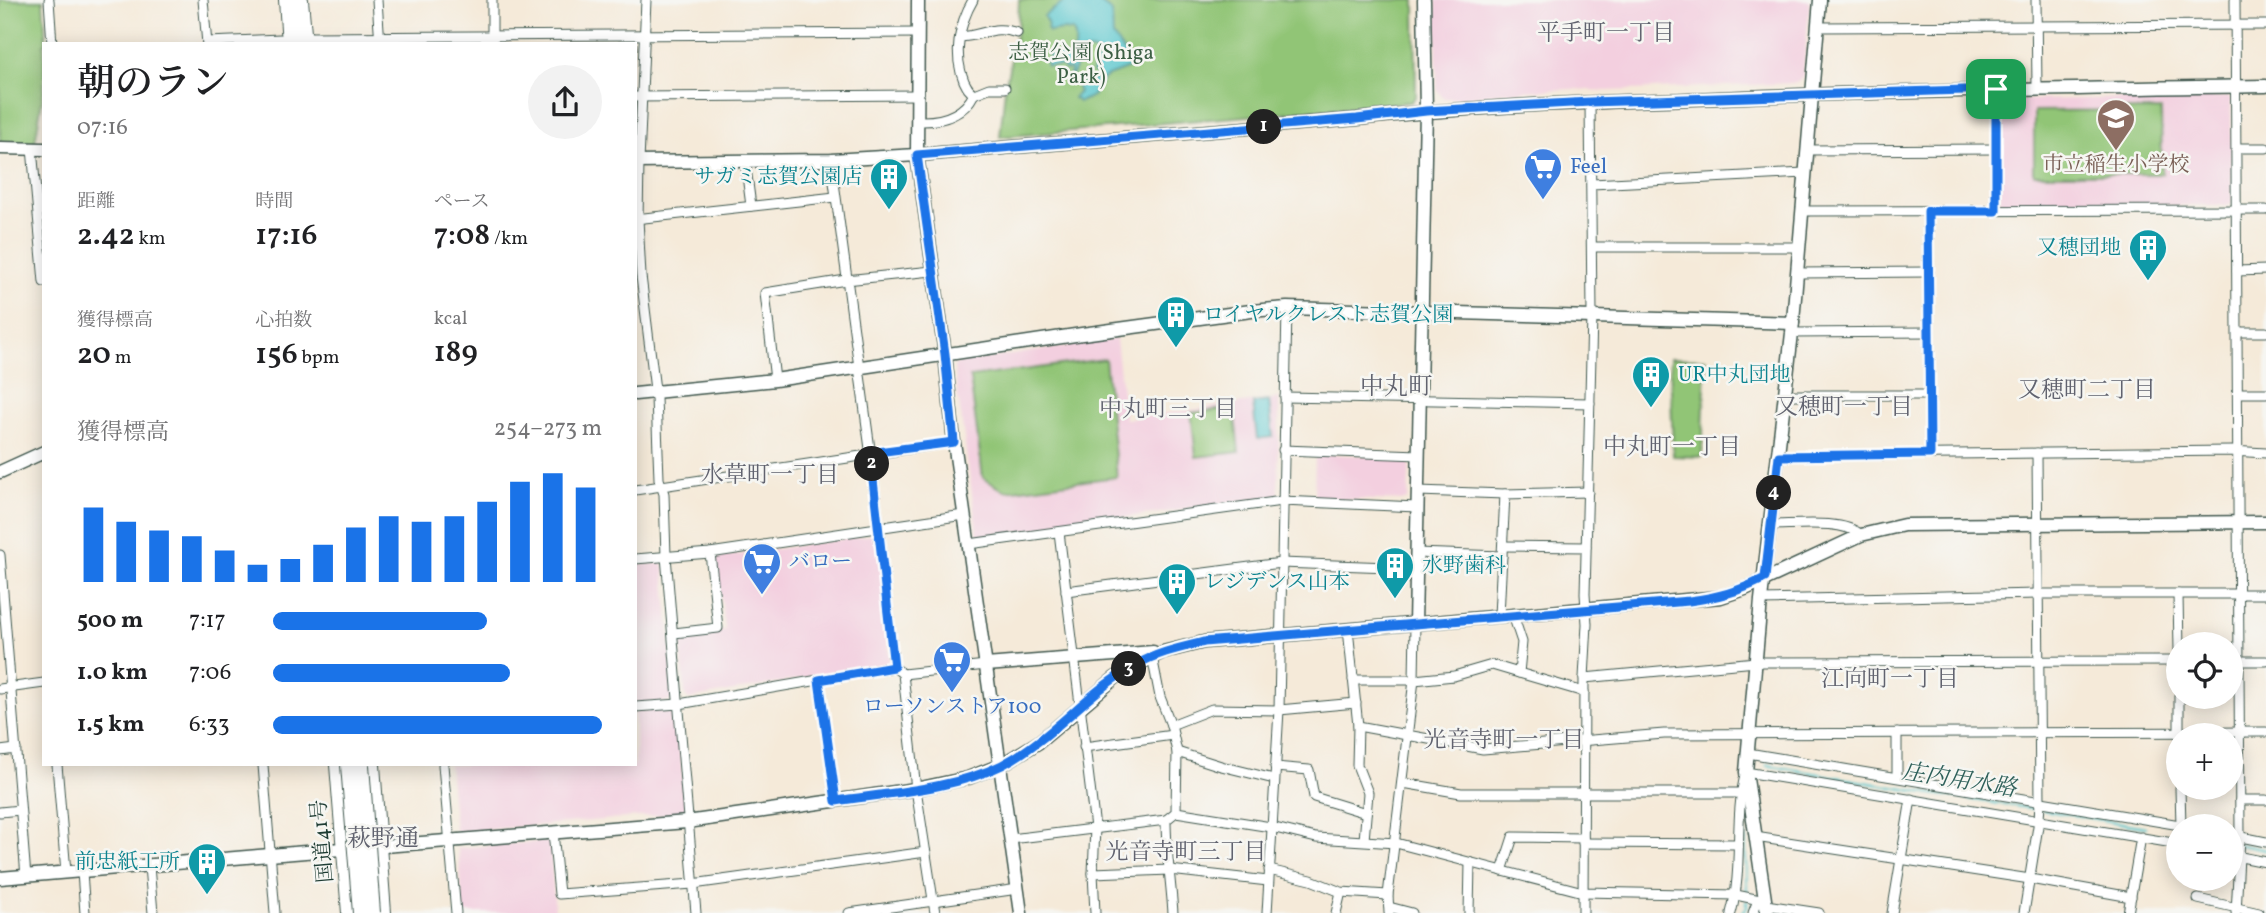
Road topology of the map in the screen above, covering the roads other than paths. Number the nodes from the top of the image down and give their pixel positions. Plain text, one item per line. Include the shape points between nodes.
1 (49, 0) edge
2 (203, 0) edge
3 (278, 0) edge
4 (287, 0) edge
5 (300, 0) edge
6 (307, 0) edge
7 (377, 0) edge
8 (492, 0) edge
9 (646, 0) edge
10 (918, 0) edge
11 (973, 0) edge
12 (1424, 0) edge
13 (1820, 0) edge
14 (2036, 0) edge
15 (2235, 0) edge
16 (2235, 25) junction
17 (2266, 25) edge
18 (2036, 26) junction
19 (1818, 27) junction
20 (918, 33) junction
21 (1017, 33) dead end
22 (644, 34) junction
23 (960, 37) junction
24 (492, 39) edge
25 (380, 40) edge
26 (308, 41) edge
27 (52, 42) edge
28 (207, 42) edge
29 (284, 42) edge
30 (2266, 86) edge
31 (2236, 87) junction
32 (1005, 88) dead end
33 (1996, 89) junction
34 (2037, 89) junction
35 (974, 94) junction
36 (1811, 94) junction
37 (917, 95) junction
38 (639, 97) edge
39 (1590, 102) junction
40 (1426, 111) junction
41 (923, 121) dead end
42 (40, 146) edge
43 (0, 148) edge
44 (2236, 148) junction
45 (2266, 148) edge
46 (1996, 149) junction
47 (1807, 150) junction
48 (917, 155) junction
49 (745, 160) junction
50 (831, 160) junction
51 (637, 162) edge
52 (1805, 173) junction
53 (1592, 184) junction
54 (835, 197) junction
55 (751, 206) junction
56 (2237, 210) junction
57 (2266, 210) edge
58 (1802, 211) junction
59 (1928, 211) junction
60 (1996, 211) junction
61 (42, 214) edge
62 (637, 219) edge
63 (1592, 247) junction
64 (1799, 247) junction
65 (2266, 270) edge
66 (932, 271) junction
67 (2237, 271) junction
68 (1928, 272) junction
69 (1797, 273) junction
70 (638, 276) edge
71 (846, 280) junction
72 (1287, 309) junction
73 (1422, 312) junction
74 (1592, 316) junction
75 (647, 326) junction
76 (637, 327) edge
77 (1793, 328) junction
78 (1929, 332) junction
79 (2238, 332) junction
80 (2266, 332) edge
81 (945, 354) junction
82 (859, 368) junction
83 (775, 380) junction
84 (655, 392) junction
85 (2238, 393) junction
86 (2266, 393) edge
87 (637, 394) edge
88 (1786, 395) junction
89 (1929, 395) junction
90 (1285, 397) junction
91 (1420, 400) junction
92 (1590, 403) junction
93 (954, 442) junction
94 (1283, 450) junction
95 (2239, 452) junction
96 (42, 453) edge
97 (870, 453) junction
98 (2037, 453) junction
99 (2266, 453) edge
100 (1930, 454) junction
101 (1419, 455) junction
102 (1779, 456) junction
103 (0, 472) edge
104 (661, 488) junction
105 (637, 490) edge
106 (1418, 491) junction
107 (1588, 492) junction
108 (1505, 494) junction
109 (1282, 501) junction
110 (1417, 507) junction
111 (964, 515) junction
112 (2239, 522) junction
113 (2266, 522) edge
114 (2039, 523) junction
115 (1771, 525) junction
116 (878, 529) junction
117 (1059, 532) junction
118 (1861, 535) junction
119 (969, 544) junction
120 (1586, 547) junction
121 (1502, 551) junction
122 (710, 553) junction
123 (1416, 553) junction
124 (0, 555) edge
125 (666, 556) junction
126 (637, 559) edge
127 (1281, 563) junction
128 (0, 566) edge
129 (1416, 568) junction
130 (1765, 578) junction
131 (1066, 592) junction
132 (2038, 594) junction
133 (2178, 594) junction
134 (2238, 594) junction
135 (2266, 594) edge
136 (1762, 600) junction
137 (1586, 609) junction
138 (1513, 615) junction
139 (1499, 617) junction
140 (1415, 624) junction
141 (3, 628) edge
142 (1348, 629) junction
143 (2179, 632) edge
144 (2236, 632) edge
145 (674, 633) junction
146 (1279, 635) junction
147 (1157, 654) junction
148 (1074, 657) junction
149 (2166, 661) edge
150 (2243, 661) edge
151 (2266, 661) edge
152 (1756, 662) junction
153 (2039, 662) junction
154 (986, 665) junction
155 (894, 667) junction
156 (1519, 673) junction
157 (902, 674) junction
158 (1584, 678) junction
159 (819, 680) junction
160 (1353, 680) junction
161 (1413, 680) junction
162 (42, 683) edge
163 (11, 688) junction
164 (0, 689) edge
165 (1584, 692) junction
166 (1356, 703) junction
167 (679, 704) junction
168 (637, 707) edge
169 (1081, 707) junction
170 (1279, 710) junction
171 (1171, 724) junction
172 (1358, 726) junction
173 (2040, 732) junction
174 (2243, 732) edge
175 (2266, 732) edge
176 (1749, 733) junction
177 (1897, 733) junction
178 (2166, 733) edge
179 (1173, 735) junction
180 (1408, 736) junction
181 (1584, 740) junction
182 (1084, 747) junction
183 (16, 750) junction
184 (0, 751) edge
185 (1177, 752) junction
186 (1748, 753) junction
187 (1001, 765) junction
188 (57, 766) edge
189 (263, 766) edge
190 (338, 766) edge
191 (349, 766) edge
192 (361, 766) edge
193 (372, 766) edge
194 (443, 766) edge
195 (1275, 767) junction
196 (1746, 772) junction
197 (1897, 777) junction
198 (1274, 779) junction
199 (1403, 783) junction
200 (916, 789) junction
201 (1583, 793) junction
202 (1740, 793) junction
203 (1911, 799) junction
204 (2239, 800) edge
205 (2243, 800) edge
206 (2266, 800) edge
207 (836, 801) junction
208 (2040, 802) junction
209 (20, 810) junction
210 (0, 812) edge
211 (1177, 812) junction
212 (1366, 813) junction
213 (2238, 814) edge
214 (1166, 820) junction
215 (2039, 820) junction
216 (687, 822) junction
217 (2166, 823) edge
218 (1271, 827) junction
219 (1095, 828) junction
220 (553, 832) junction
221 (1755, 837) junction
222 (2141, 837) junction
223 (2243, 837) edge
224 (1011, 839) junction
225 (451, 840) junction
226 (1364, 840) junction
227 (1583, 841) junction
228 (2166, 842) edge
229 (2266, 842) edge
230 (1396, 843) junction
231 (1738, 844) junction
232 (378, 846) junction
233 (344, 848) junction
234 (926, 852) junction
235 (271, 855) junction
236 (2243, 857) edge
237 (1901, 859) junction
238 (2266, 862) edge
239 (1470, 863) junction
240 (149, 866) junction
241 (1170, 870) junction
242 (1269, 870) junction
243 (1502, 871) junction
244 (82, 872) junction
245 (66, 873) junction
246 (1093, 873) junction
247 (26, 877) junction
248 (0, 878) edge
249 (2030, 879) junction
250 (1268, 881) junction
251 (693, 884) junction
252 (1018, 889) junction
253 (2236, 891) edge
254 (1341, 892) junction
255 (1583, 892) junction
256 (1388, 895) junction
257 (1739, 896) junction
258 (2131, 897) junction
259 (2198, 899) dead end
260 (933, 901) junction
261 (1762, 904) edge
262 (1389, 910) edge
263 (2236, 910) edge
264 (85, 913) edge
265 (153, 913) edge
266 (275, 913) edge
267 (350, 913) edge
268 (361, 913) edge
269 (372, 913) edge
270 (383, 913) edge
271 (456, 913) edge
272 (696, 913) edge
273 (849, 913) edge
274 (935, 913) edge
275 (1021, 913) edge
276 (1095, 913) edge
277 (1173, 913) edge
278 (1267, 913) edge
279 (1336, 913) edge
280 (1412, 913) edge
281 (1469, 913) edge
282 (1583, 913) edge
283 (1731, 913) edge
284 (1753, 913) edge
285 (1819, 913) edge
286 (1892, 913) edge
287 (2024, 913) edge
288 (2128, 913) edge
289 (2259, 913) edge

1 - 27 street
2 - 28 street
3 - 29 highway
4 - 29 highway
5 - 26 highway
6 - 26 highway
7 - 25 street
8 - 24 street
9 - 22 street
10 - 20 street
11 - 23 street
12 - 40 street
13 - 19 street
14 - 18 street
15 - 16 street
16 - 17 street
16 - 18 street
16 - 31 street
18 - 19 street
18 - 34 street
19 - 36 street
20 - 22 street
20 - 37 street
21 - 23 street via 1004,28
22 - 24 street
22 - 38 street
23 - 35 street via 958,58
24 - 25 street
25 - 26 street
30 - 31 street
31 - 34 street
31 - 44 street
32 - 35 street
33 - 34 street
33 - 36 street
33 - 46 street
35 - 41 street via 957,114
36 - 39 street
36 - 47 street
37 - 38 street
37 - 48 street
38 - 51 street
39 - 40 street
39 - 53 street
40 - 48 street
40 - 73 street
42 - 43 street
42 - 61 street
44 - 45 street
44 - 56 street
46 - 47 street
46 - 60 street
47 - 52 street
48 - 50 street
48 - 66 street
49 - 50 street
49 - 51 street
49 - 55 street
50 - 54 street
51 - 62 street
52 - 53 street
52 - 58 street
53 - 63 street
54 - 55 street
54 - 71 street
55 - 62 street
56 - 57 street
56 - 60 street
56 - 67 street
58 - 59 street
58 - 64 street
59 - 60 street
59 - 68 street
62 - 70 street
63 - 64 street
63 - 74 street
64 - 69 street
65 - 67 street
66 - 71 street
66 - 81 street
67 - 79 street
68 - 69 street
68 - 78 street
69 - 77 street
70 - 75 street
71 - 82 street
71 - 83 street via 765,293
72 - 73 street
72 - 81 street
72 - 90 street
73 - 74 street
73 - 91 street
74 - 77 street
74 - 92 street
75 - 76 street
75 - 84 street
77 - 78 street
77 - 88 street
78 - 89 street
79 - 80 street
79 - 85 street
81 - 82 street
81 - 93 street
82 - 83 street
82 - 97 street
83 - 84 street
84 - 87 street
84 - 104 street
85 - 86 street
85 - 95 street
88 - 89 street
88 - 102 street
89 - 100 street
90 - 91 street
90 - 94 street
91 - 92 street
91 - 101 street
92 - 107 street
93 - 97 street
93 - 111 street
94 - 101 street
94 - 109 street
95 - 98 street
95 - 99 street
95 - 112 street
96 - 103 street
97 - 104 street
97 - 116 street
98 - 100 street
98 - 114 street
100 - 102 street
101 - 106 street
102 - 115 street
104 - 105 street
104 - 125 street
106 - 108 street
106 - 110 street
107 - 108 street
107 - 120 street
108 - 121 street
109 - 110 street
109 - 117 street
109 - 127 street
110 - 123 street
111 - 116 street
111 - 119 street
112 - 113 street
112 - 114 street
112 - 134 street
114 - 118 street via 1904,525
114 - 132 street
115 - 118 street via 1843,526
115 - 130 street
116 - 122 street
116 - 155 street
117 - 119 street
117 - 131 street
118 - 130 street
119 - 154 street
120 - 121 street
120 - 137 street
121 - 123 street
121 - 139 street
122 - 125 street
122 - 145 street via 718,628
123 - 129 street
124 - 128 street
125 - 126 street
125 - 145 street
127 - 129 street
127 - 131 street
127 - 146 street
128 - 141 street
129 - 140 street
130 - 136 street
130 - 137 street via 1721,597
131 - 148 street
132 - 133 street
132 - 136 street
132 - 153 street
133 - 134 street
133 - 143 street
134 - 135 street
134 - 144 street
136 - 152 street
137 - 138 street
137 - 158 street
138 - 139 street
138 - 156 street via 1522,642
139 - 140 street
140 - 142 street
140 - 161 street
141 - 163 street
142 - 146 street
142 - 160 street
145 - 167 street
146 - 147 street via 1204,642
146 - 170 street
147 - 148 street
147 - 169 street via 1115,678
147 - 171 street via 1160,697
148 - 154 street
148 - 169 street
149 - 153 street
150 - 151 street
152 - 153 street
152 - 158 street
152 - 176 street
153 - 173 street
154 - 157 street
154 - 187 street
155 - 157 street
155 - 159 street
156 - 161 street via 1492,665 1454,676
156 - 165 street
157 - 200 street
158 - 165 street
159 - 167 street
159 - 207 street
160 - 161 street
160 - 166 street
161 - 180 street
162 - 163 street
163 - 164 street
163 - 183 street
165 - 181 street
166 - 170 street
166 - 172 street
167 - 168 street
167 - 216 street
169 - 182 street
169 - 187 street via 1039,742
170 - 171 street via 1212,709
170 - 195 street
171 - 179 street
172 - 180 street
172 - 212 street via 1357,765 1367,793
173 - 177 street
173 - 178 street
173 - 208 street
174 - 175 street
176 - 177 street
176 - 181 street
176 - 186 street
177 - 197 street
179 - 182 street
179 - 185 street
180 - 181 street via 1483,749
180 - 199 street
181 - 201 street
182 - 219 street
183 - 184 street
183 - 209 street
185 - 198 street
185 - 211 street
186 - 196 street
186 - 197 street
187 - 200 street via 968,778
187 - 224 street
188 - 245 street
189 - 235 street
190 - 233 highway, 国道41号
191 - 268 highway, bridge
192 - 269 highway, bridge
193 - 232 highway
194 - 225 street
195 - 198 street
195 - 212 street via 1309,770 1314,797
196 - 202 street
196 - 203 street
196 - 221 street
197 - 208 street
198 - 218 street
199 - 201 street via 1461,793
199 - 230 street
200 - 207 street
200 - 234 street
201 - 202 street
201 - 227 street
202 - 231 street
203 - 215 street
203 - 237 street
204 - 213 street
205 - 206 street
207 - 216 street
208 - 215 street
208 - 217 street
209 - 210 street
209 - 247 street
211 - 214 street
211 - 218 street
212 - 226 street
214 - 219 street
214 - 241 street
215 - 222 street
215 - 249 street
216 - 220 street
216 - 251 street
218 - 226 street via 1316,838
218 - 242 street
219 - 224 street
219 - 246 street
220 - 225 street
220 - 251 street via 559,894
221 - 237 street
221 - 261 street
222 - 228 street
222 - 258 street
223 - 229 street
224 - 252 street
225 - 232 street
225 - 271 street
226 - 230 street
227 - 231 street
227 - 243 street via 1513,837
227 - 255 street
230 - 239 street
230 - 256 street
231 - 257 street
232 - 233 street
232 - 270 highway
233 - 235 street
233 - 267 highway, 国道41号
234 - 251 street
234 - 260 street
235 - 240 street
235 - 266 street
236 - 238 street
237 - 249 street
237 - 286 street
239 - 243 street
239 - 281 street
240 - 244 street
240 - 265 street
241 - 246 street
241 - 250 street
241 - 277 street
242 - 250 street
242 - 254 street
243 - 255 street
244 - 245 street
244 - 264 street
245 - 247 street
246 - 276 street
247 - 248 street
249 - 258 street
249 - 287 street
250 - 278 street
251 - 272 street
252 - 260 street
252 - 275 street
253 - 263 street
254 - 256 street
254 - 279 street
255 - 257 street
255 - 282 street
256 - 262 street
257 - 261 street
257 - 283 street
258 - 288 street
259 - 263 street
260 - 273 street
260 - 274 street
261 - 284 street
261 - 285 street
262 - 280 street
263 - 289 street

